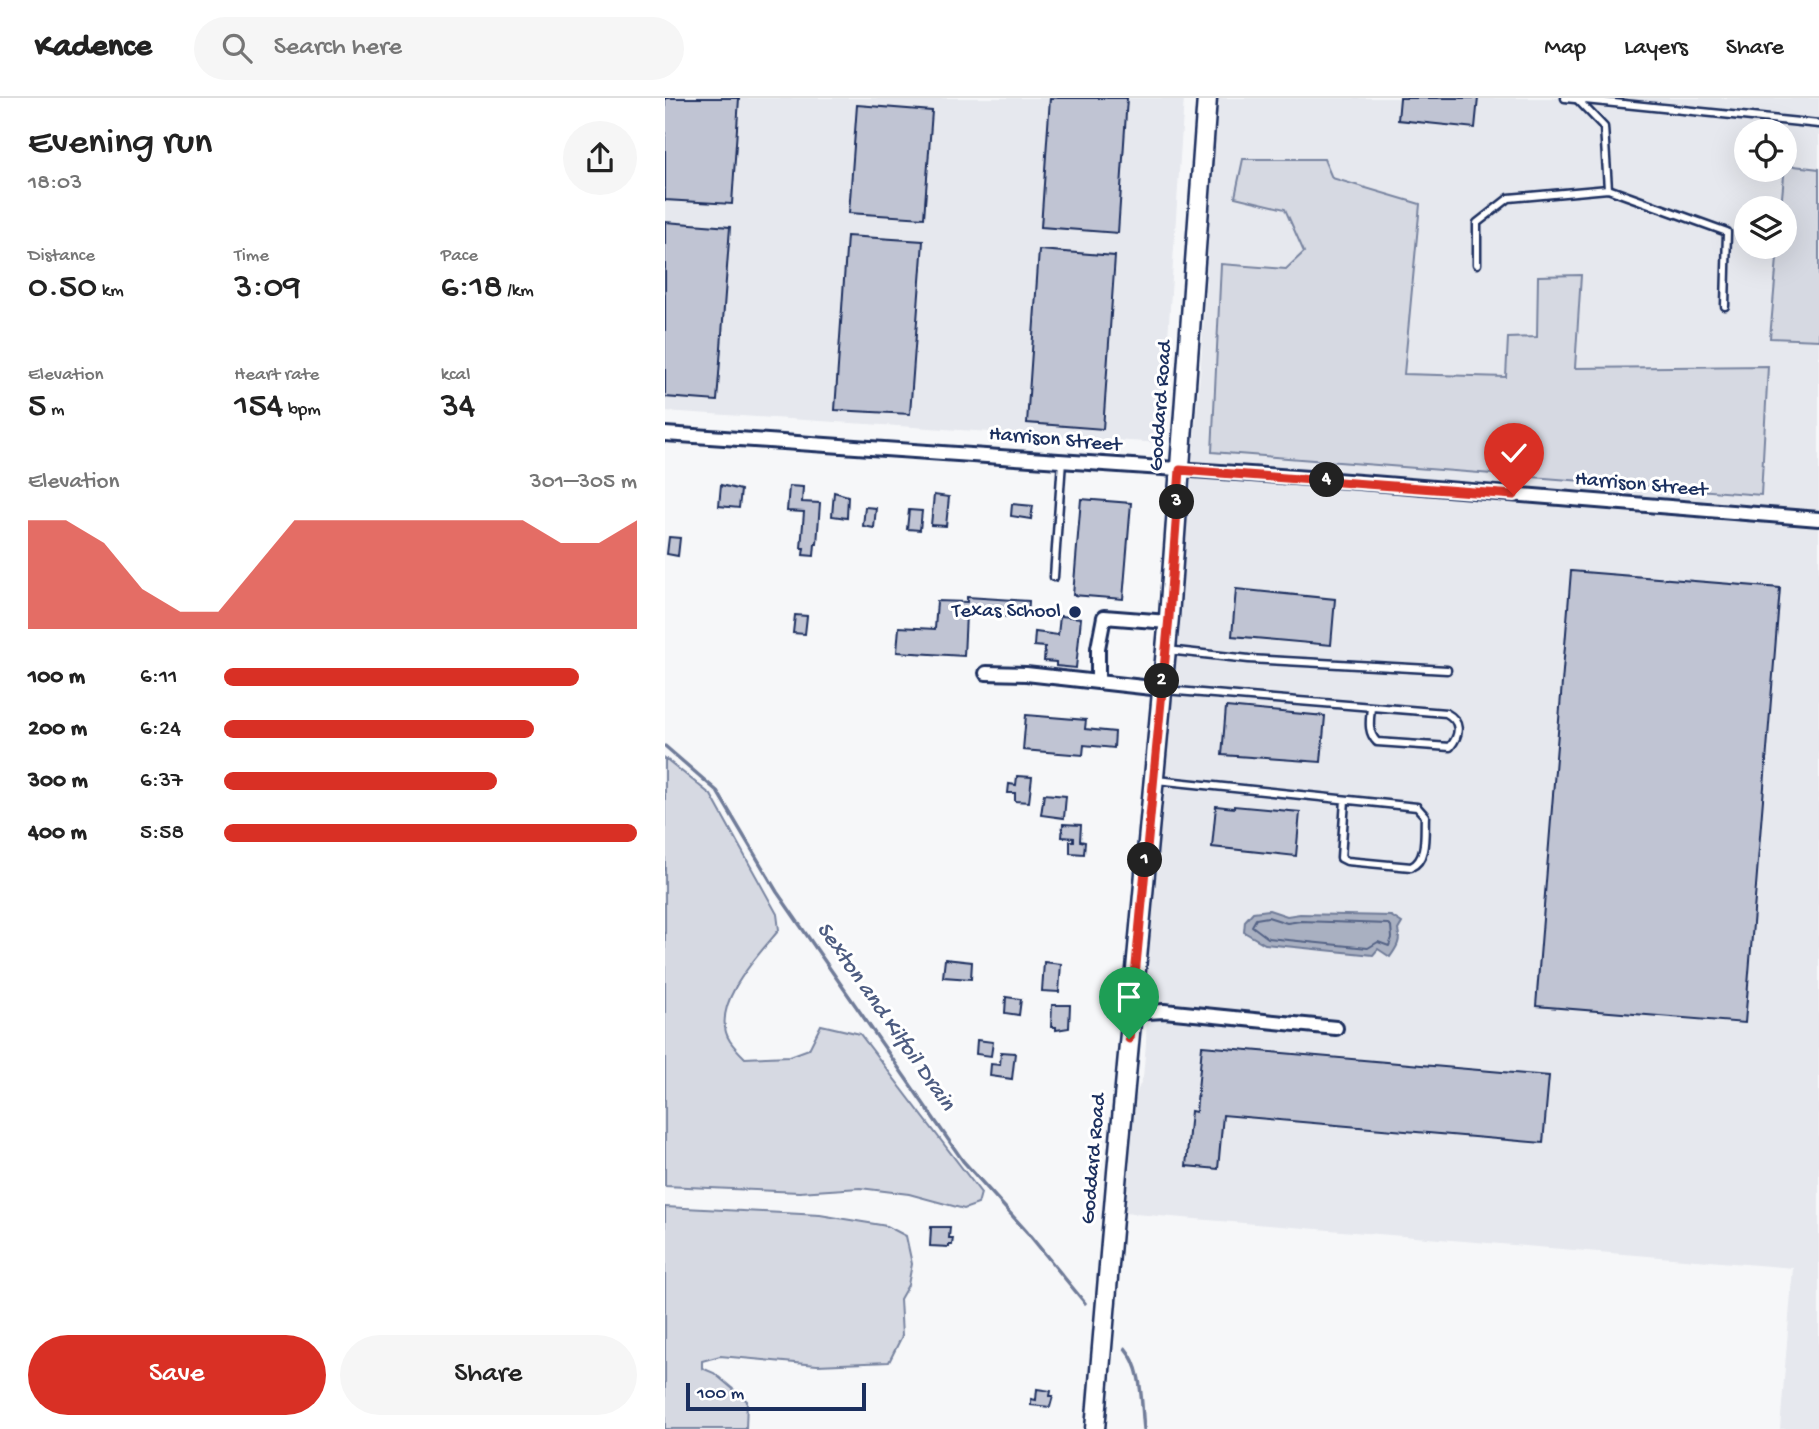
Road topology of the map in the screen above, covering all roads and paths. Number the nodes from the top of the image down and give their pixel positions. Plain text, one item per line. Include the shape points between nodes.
1 (1207, 98) edge
2 (1565, 98) edge
3 (1576, 99) edge
4 (1819, 124) edge
5 (1608, 190) junction
6 (1477, 264) dead end
7 (1725, 306) dead end
8 (665, 434) edge
9 (1062, 461) junction
10 (1180, 470) junction
11 (1819, 519) edge
12 (1054, 578) dead end
13 (1168, 622) junction
14 (1165, 650) junction
15 (1447, 670) dead end
16 (986, 673) dead end
17 (1098, 681) junction
18 (1161, 690) junction
19 (1371, 706) junction
20 (1152, 780) junction
21 (1345, 800) junction
22 (1131, 1013) junction
23 (1336, 1028) dead end
24 (1095, 1429) edge

1 - 10 main road, Goddard Road
2 - 3 lane
3 - 4 lane
3 - 5 lane via 1604,127
5 - 6 lane via 1509,198 1477,223
5 - 7 lane via 1727,232
8 - 9 street, Harrison Street
9 - 10 street, Harrison Street
9 - 12 lane
10 - 11 street, Harrison Street
10 - 13 main road, Goddard Road
13 - 14 main road, Goddard Road
13 - 17 street via 1104,617
14 - 15 lane
14 - 18 main road, Goddard Road
16 - 17 street
17 - 18 street
18 - 19 lane
18 - 20 main road, Goddard Road
19 - 19 lane via 1446,712 1458,725 1457,738 1450,747 1377,742 1369,729
20 - 21 lane
20 - 22 main road, Goddard Road
21 - 21 lane via 1422,810 1422,858 1411,867 1341,858
22 - 23 street via 1164,1011
22 - 24 main road, Goddard Road

